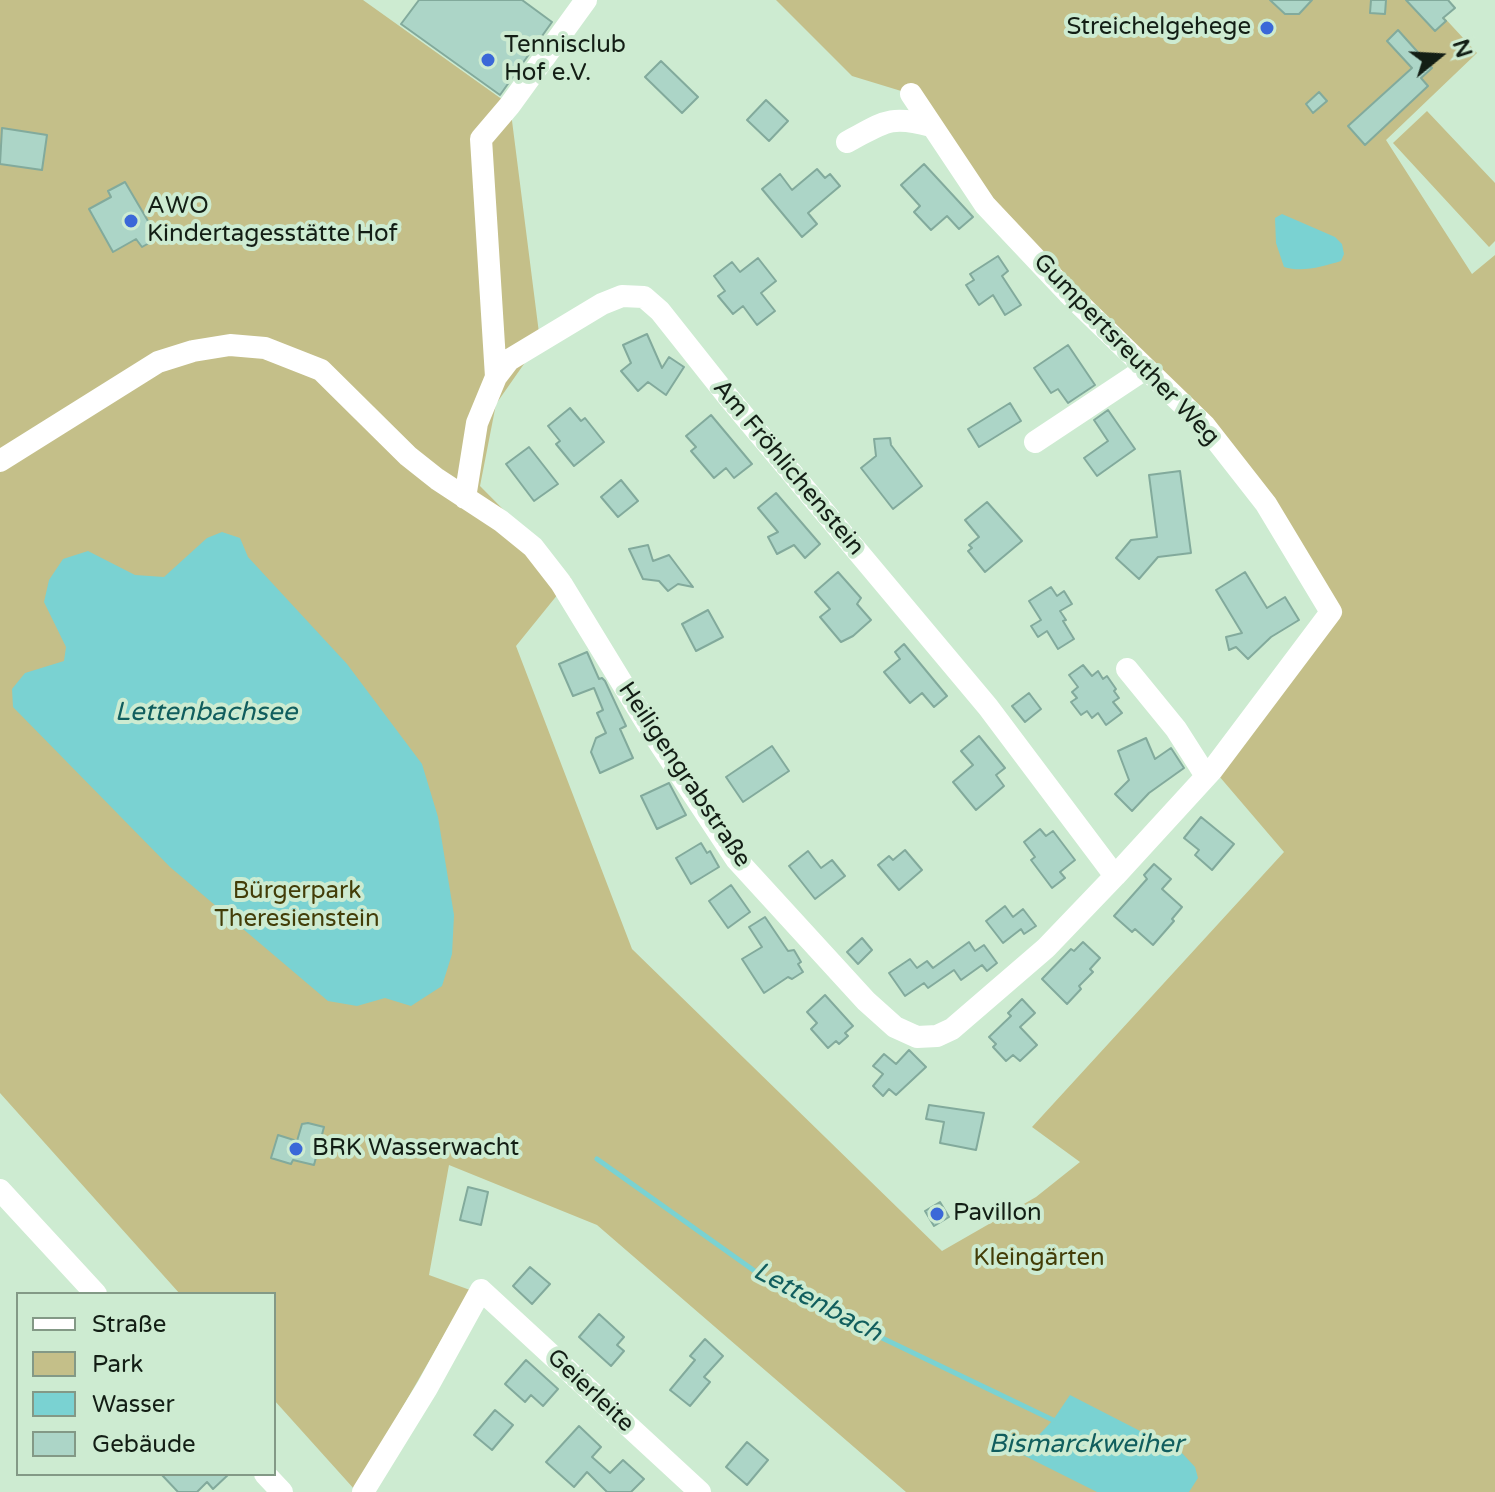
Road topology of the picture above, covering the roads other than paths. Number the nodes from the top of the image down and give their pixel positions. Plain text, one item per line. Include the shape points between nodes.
1 (586, 0) edge
2 (911, 94) dead end
3 (931, 126) junction
4 (847, 142) dead end
5 (1145, 369) junction
6 (496, 377) junction
7 (1035, 442) dead end
8 (0, 461) edge
9 (465, 498) junction
10 (1331, 612) joint
11 (1127, 669) dead end
12 (1206, 776) junction
13 (1115, 876) junction
14 (0, 1190) edge
15 (94, 1292) edge
16 (267, 1476) edge
17 (282, 1492) edge
18 (363, 1492) edge
19 (700, 1492) edge

1 - 6 street via 481,139
2 - 3 street, Gumpertsreuther Weg
3 - 4 street via 891,119
3 - 5 street, Gumpertsreuther Weg via 985,205
5 - 7 street
5 - 10 street, Gumpertsreuther Weg via 1205,426 1266,504
6 - 9 street, Am Fröhlichenstein via 477,423
6 - 13 street, Am Fröhlichenstein via 509,360 602,304 622,296 644,297 988,707
8 - 9 street, Heiligengrabstraße via 158,362 230,345 265,348 321,370 408,456
9 - 13 street, Heiligengrabstraße via 533,547 736,859 895,1027 917,1037 952,1029 1046,948
10 - 12 street, Heiligengrabstraße
11 - 12 street
12 - 13 street, Heiligengrabstraße
14 - 15 street
16 - 17 street
18 - 19 street, Geierleite via 481,1290

